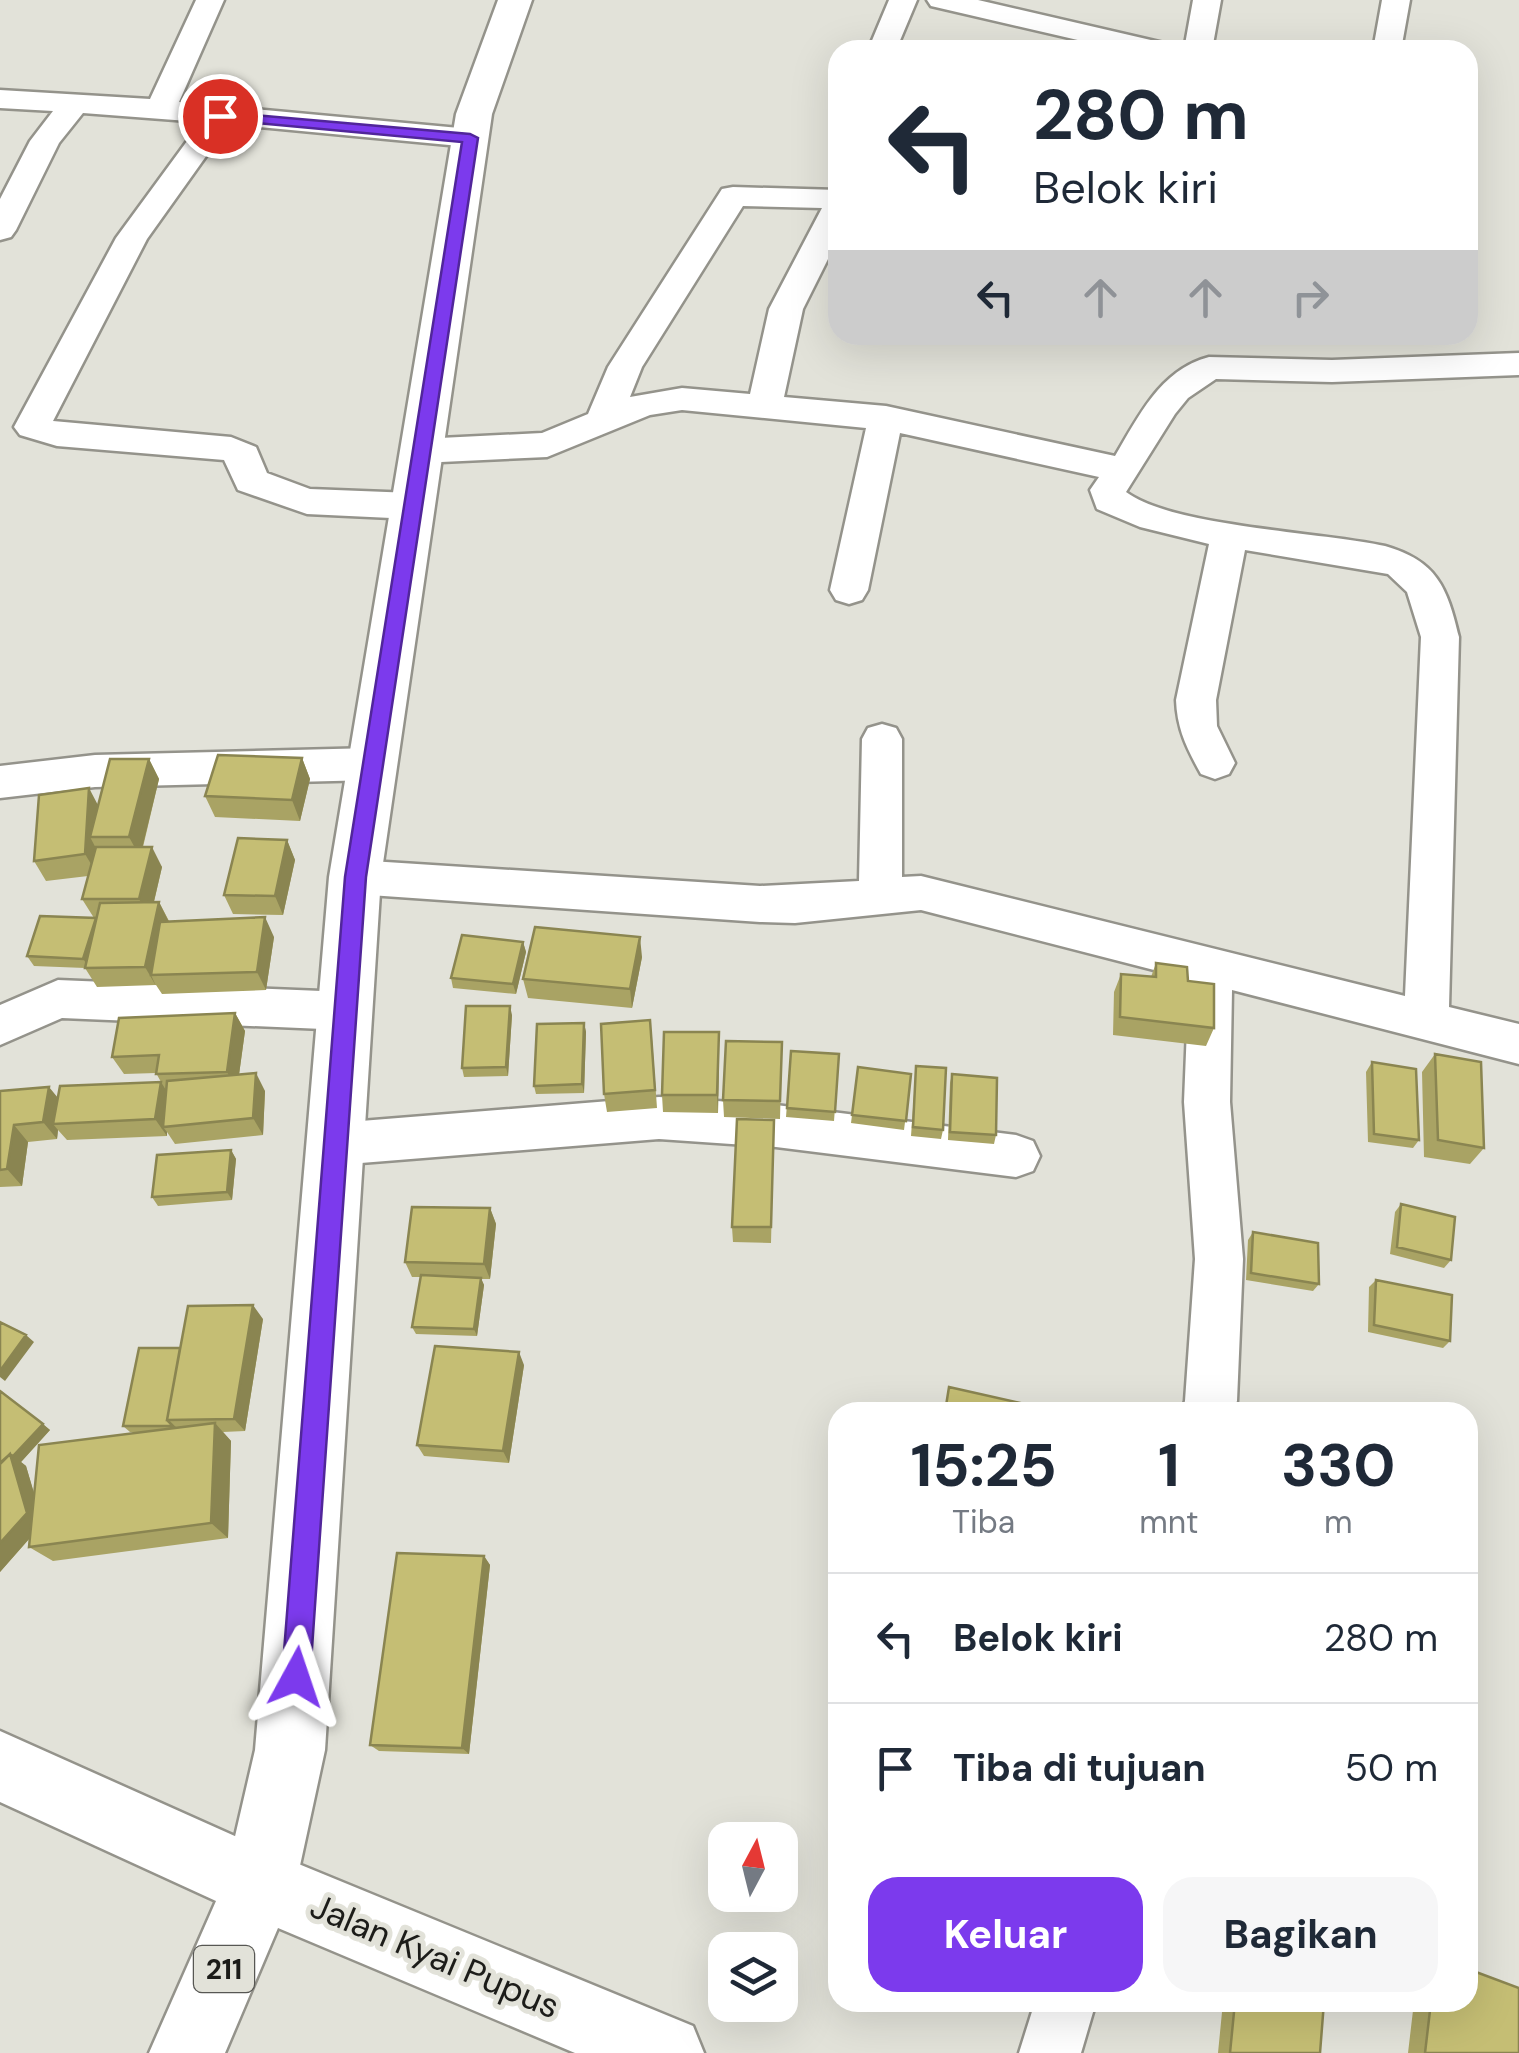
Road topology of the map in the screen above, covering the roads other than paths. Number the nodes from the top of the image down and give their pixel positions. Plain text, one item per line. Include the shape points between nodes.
1 (210, 0) edge
2 (514, 0) edge
3 (903, 0) edge
4 (941, 0) edge
5 (1207, 0) edge
6 (1396, 0) edge
7 (886, 40) edge
8 (1115, 40) edge
9 (1200, 40) edge
10 (1389, 40) edge
11 (0, 99) edge
12 (76, 102) junction
13 (160, 109) junction
14 (220, 116) junction
15 (470, 138) junction
16 (828, 199) edge
17 (828, 227) edge
18 (0, 230) edge
19 (1198, 345) edge
20 (1519, 364) edge
21 (1209, 368) junction
22 (764, 407) junction
23 (604, 418) junction
24 (886, 418) junction
25 (420, 451) junction
26 (1126, 470) junction
27 (412, 506) junction
28 (1230, 534) junction
29 (849, 590) dead end
30 (882, 738) dead end
31 (1215, 763) dead end
32 (372, 764) junction
33 (0, 782) edge
34 (355, 877) junction
35 (880, 894) junction
36 (1210, 965) junction
37 (346, 1011) junction
38 (1426, 1022) junction
39 (0, 1026) edge
40 (1519, 1044) edge
41 (336, 1144) junction
42 (1016, 1156) dead end
43 (1211, 1402) edge
44 (0, 1766) edge
45 (260, 1884) junction
46 (1063, 2012) edge
47 (187, 2053) edge
48 (666, 2053) edge
49 (1050, 2053) edge

1 - 13 street
2 - 15 main road
3 - 7 street
4 - 8 street
5 - 9 street
6 - 10 street
11 - 12 street
12 - 13 street
12 - 18 street via 45,142
13 - 14 street
14 - 15 street
14 - 27 street via 132,238 32,427 232,449 242,455 251,481 307,501
15 - 25 main road
16 - 23 street via 734,196 625,367
17 - 22 street via 786,309
19 - 21 street
20 - 21 street
21 - 26 street via 1160,408
22 - 23 street via 682,399
22 - 24 street
23 - 25 street via 547,444
24 - 26 street
24 - 29 street
25 - 27 main road
26 - 28 street via 1108,490 1118,507
27 - 32 main road
28 - 31 street via 1196,700 1197,726
28 - 38 street via 1406,568 1432,606 1440,638
30 - 35 street
32 - 33 street via 95,771
32 - 34 main road
34 - 35 street via 760,904
34 - 37 main road
35 - 36 street via 921,893
36 - 38 street
36 - 43 street via 1207,1102 1220,1259
37 - 39 street via 58,999
37 - 41 main road
38 - 40 street
41 - 42 street via 659,1118
41 - 45 main road via 290,1750
44 - 45 main road, Jalan Kyai Pupus
45 - 47 main road, 211
45 - 48 main road, Jalan Kyai Pupus
46 - 49 street

